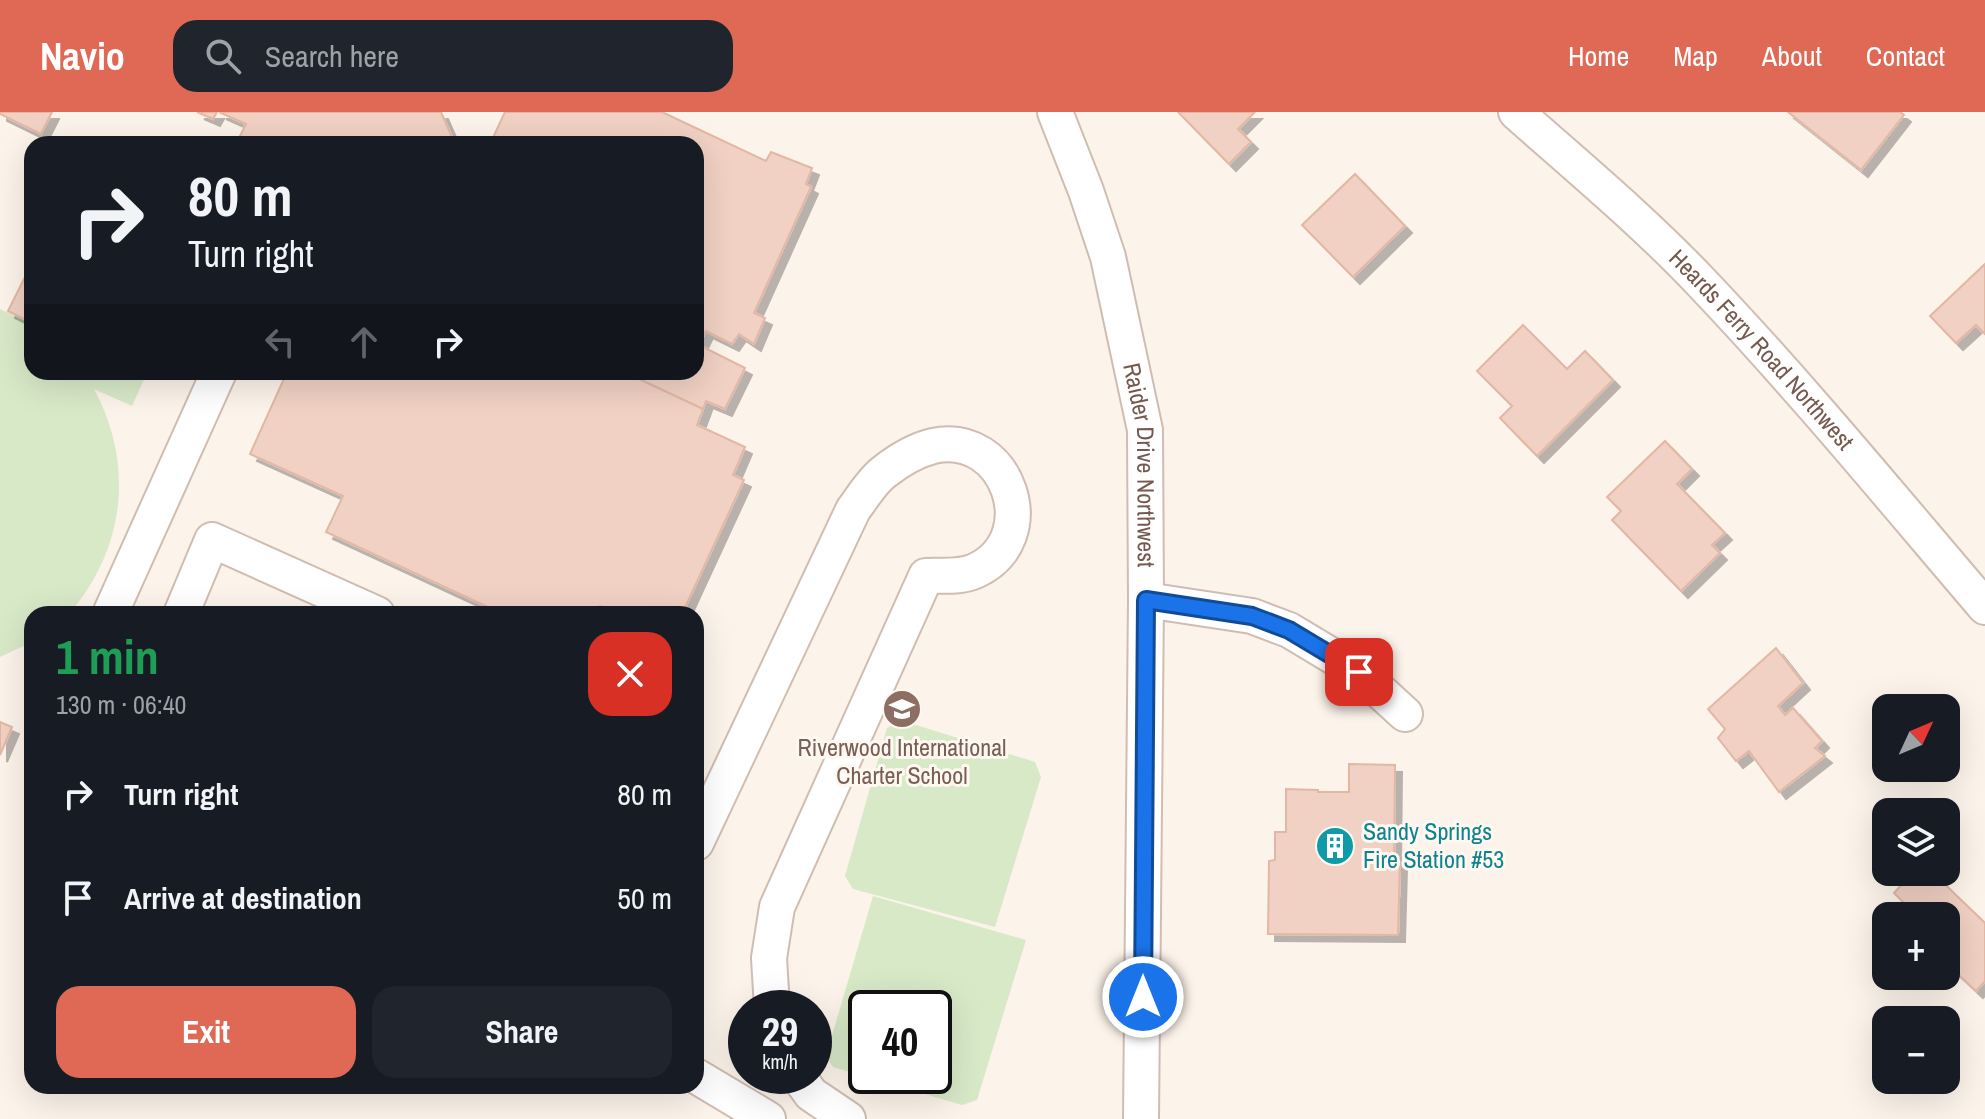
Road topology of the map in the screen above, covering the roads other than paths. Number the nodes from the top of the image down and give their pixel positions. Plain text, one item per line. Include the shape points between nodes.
1 (1055, 112) edge
2 (1516, 112) edge
3 (215, 380) edge
4 (1146, 600) junction
5 (114, 606) edge
6 (184, 606) edge
7 (359, 606) edge
8 (1985, 607) edge
9 (1405, 714) dead end
10 (704, 826) edge
11 (771, 990) edge
12 (704, 1081) edge
13 (811, 1094) edge
14 (768, 1119) edge
15 (848, 1119) edge
16 (1141, 1119) edge

1 - 4 street, Raider Drive Northwest via 1108,257 1145,430
2 - 8 street, Heards Ferry Road Northwest via 1698,278
3 - 5 street
4 - 9 street via 1252,616 1289,630 1359,672
4 - 16 street, Raider Drive Northwest
6 - 7 street via 212,540
10 - 11 street via 853,510 882,473 919,451 952,445 985,456 1007,483 1012,499 1009,533 1002,548 976,570 960,576 926,576 777,907 769,958
12 - 14 street
13 - 15 street

